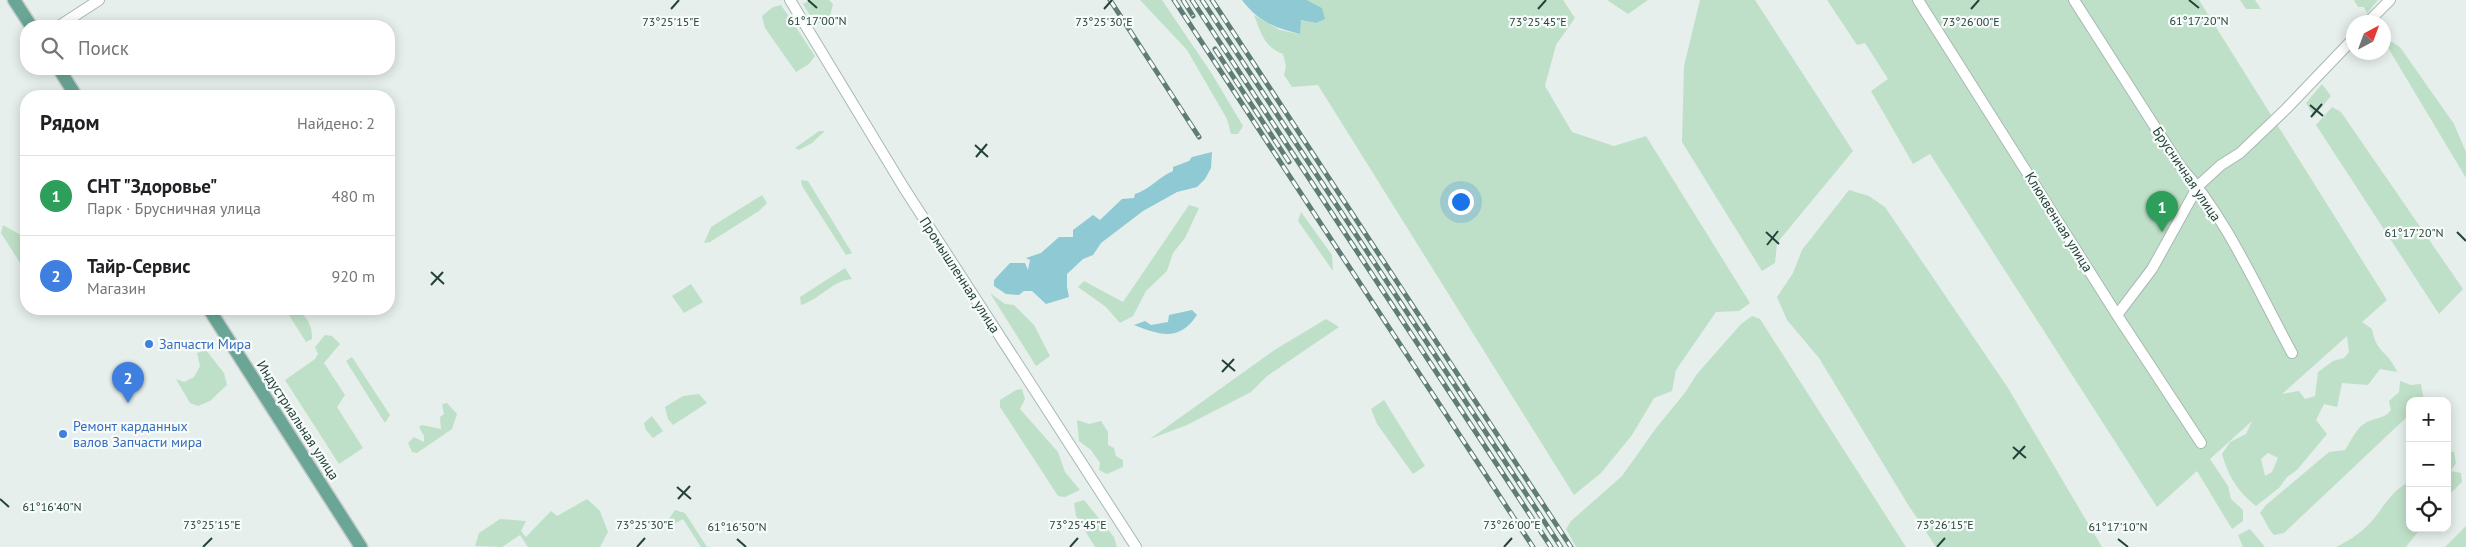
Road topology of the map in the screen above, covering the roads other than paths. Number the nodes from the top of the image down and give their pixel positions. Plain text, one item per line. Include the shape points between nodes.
1 (14, 0) edge
2 (98, 0) edge
3 (790, 0) edge
4 (1918, 0) edge
5 (2074, 0) edge
6 (2390, 0) edge
7 (2375, 15) edge
8 (27, 20) edge
9 (68, 20) edge
10 (2346, 46) edge
11 (63, 75) edge
12 (72, 90) edge
13 (2198, 186) junction
14 (213, 315) edge
15 (2117, 315) junction
16 (2292, 353) dead end
17 (2201, 443) dead end
18 (361, 547) edge
19 (1136, 547) edge

1 - 8 main road
2 - 9 street
3 - 19 street, Промышленная улица via 904,188
4 - 15 street, Клюквенная улица
5 - 13 street, Брусничная улица via 2180,166
6 - 7 street
10 - 13 street via 2240,153
11 - 12 main road
13 - 15 street via 2152,269
13 - 16 street, Брусничная улица
14 - 18 main road, Индустриальная улица
15 - 17 street, Клюквенная улица

